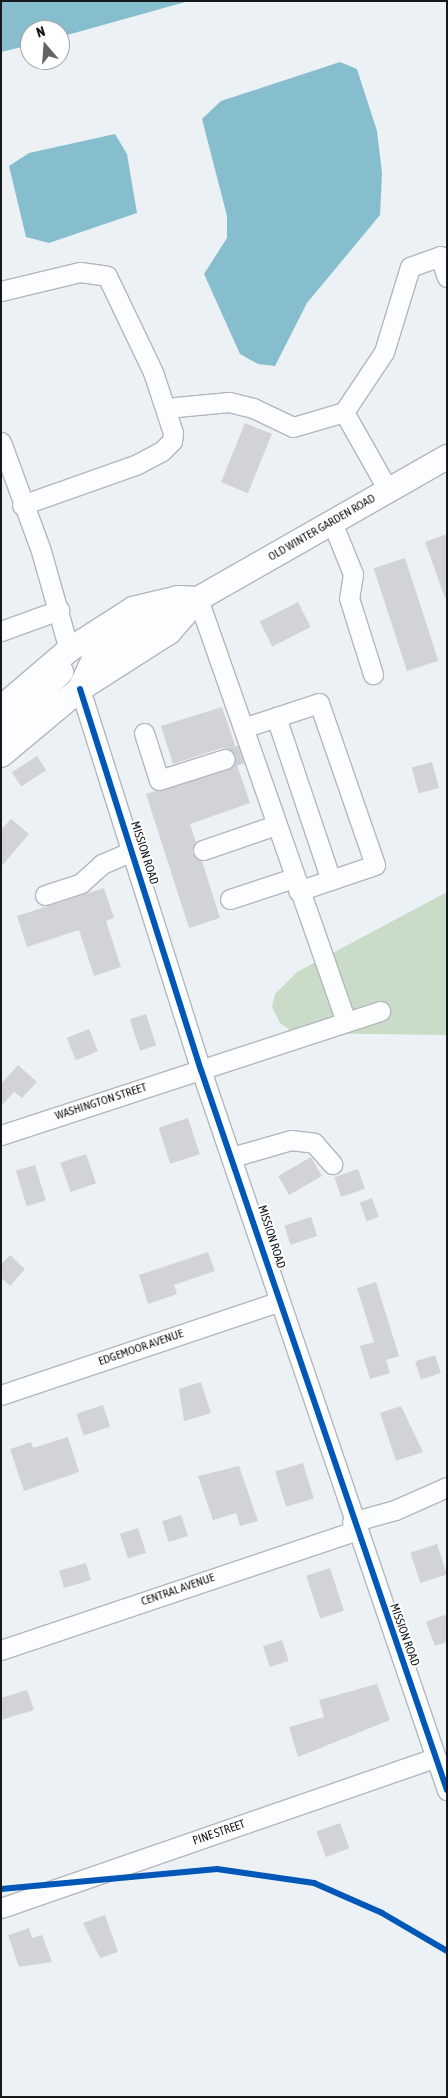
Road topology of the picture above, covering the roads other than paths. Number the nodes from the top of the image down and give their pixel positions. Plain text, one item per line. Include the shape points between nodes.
1 (447, 276) edge
2 (1, 291) edge
3 (166, 408) junction
4 (344, 412) junction
5 (1, 442) edge
6 (446, 461) edge
7 (388, 490) junction
8 (22, 505) junction
9 (332, 522) junction
10 (188, 598) junction
11 (59, 610) junction
12 (1, 631) edge
13 (69, 650) junction
14 (373, 674) dead end
15 (80, 689) junction
16 (1, 708) edge
17 (276, 717) junction
18 (243, 728) junction
19 (1, 732) edge
20 (144, 733) dead end
21 (1, 755) edge
22 (239, 755) junction
23 (276, 825) junction
24 (203, 850) dead end
25 (132, 852) junction
26 (331, 880) junction
27 (296, 884) junction
28 (45, 895) dead end
29 (230, 899) dead end
30 (380, 1011) dead end
31 (346, 1022) junction
32 (201, 1070) junction
33 (1, 1135) edge
34 (232, 1157) junction
35 (332, 1164) dead end
36 (280, 1301) junction
37 (1, 1395) edge
38 (447, 1487) edge
39 (353, 1526) junction
40 (1, 1650) edge
41 (436, 1758) junction
42 (447, 1790) edge
43 (1, 1908) edge

1 - 4 street via 440,256 410,267 384,352
2 - 3 street via 80,272 107,276 119,292
3 - 4 street via 229,402 252,408 292,427
3 - 8 street via 172,441 162,451 138,464
4 - 7 street
5 - 8 street
6 - 7 main road, OLD WINTER GARDEN ROAD
7 - 9 main road, OLD WINTER GARDEN ROAD
8 - 11 street
9 - 10 main road, OLD WINTER GARDEN ROAD
9 - 14 street via 353,574 349,598
10 - 13 main road, OLD WINTER GARDEN ROAD via 133,608
10 - 15 main road, OLD WINTER GARDEN ROAD via 169,632
10 - 18 street
11 - 12 street
11 - 13 street
13 - 16 main road, OLD WINTER GARDEN ROAD
13 - 19 main road via 58,679
15 - 21 main road, OLD WINTER GARDEN ROAD
15 - 25 street, MISSION ROAD
17 - 18 street
17 - 26 street
17 - 26 street via 318,703 375,866
18 - 22 street
20 - 22 street via 159,780
22 - 23 street
23 - 24 street
23 - 27 street
25 - 28 street via 102,864 81,883
25 - 32 street, MISSION ROAD
26 - 27 street
27 - 29 street
27 - 31 street
30 - 31 street, WASHINGTON STREET
31 - 32 street, WASHINGTON STREET
32 - 33 street, WASHINGTON STREET
32 - 34 street, MISSION ROAD
34 - 35 street via 290,1140 314,1144
34 - 36 street, MISSION ROAD
36 - 37 street, EDGEMOOR AVENUE
36 - 39 street, MISSION ROAD
38 - 39 street, CENTRAL AVENUE
39 - 40 street, CENTRAL AVENUE
39 - 41 street, MISSION ROAD
41 - 42 street, MISSION ROAD
41 - 43 street, PINE STREET

